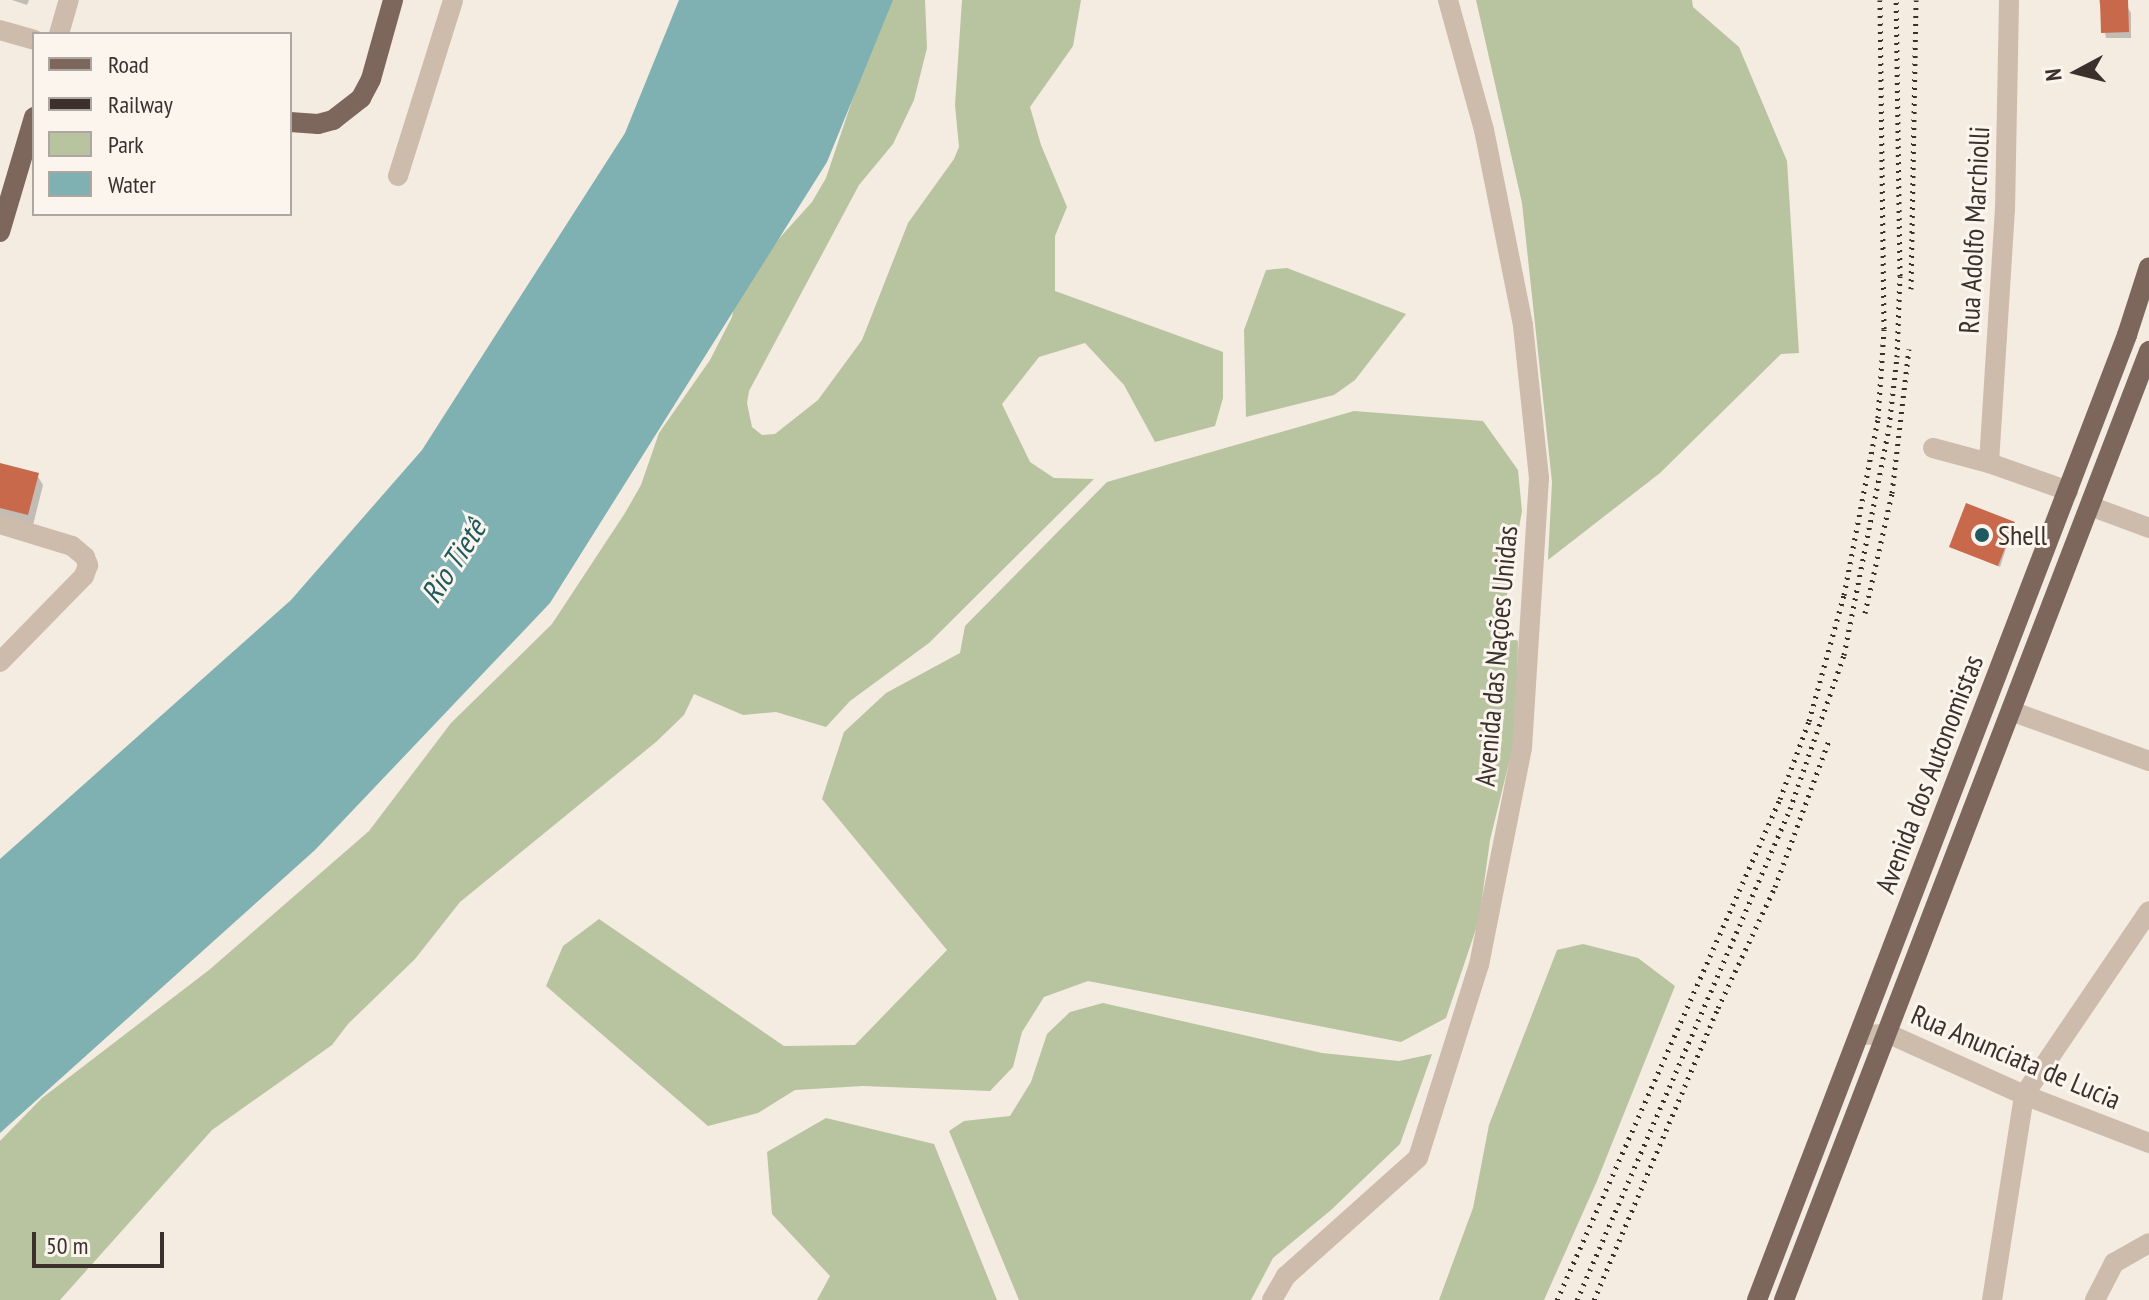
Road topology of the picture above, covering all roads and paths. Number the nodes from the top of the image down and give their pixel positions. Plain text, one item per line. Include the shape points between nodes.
1 (69, 0) edge
2 (393, 0) edge
3 (453, 0) edge
4 (1448, 0) edge
5 (2009, 0) edge
6 (0, 30) edge
7 (60, 32) edge
8 (32, 39) edge
9 (292, 122) edge
10 (32, 124) edge
11 (398, 176) dead end
12 (0, 232) edge
13 (2149, 267) edge
14 (2149, 351) edge
15 (1933, 448) dead end
16 (1989, 463) junction
17 (2068, 491) junction
18 (2090, 506) junction
19 (0, 524) edge
20 (2149, 528) edge
21 (0, 662) edge
22 (2011, 711) junction
23 (2149, 761) edge
24 (2149, 911) edge
25 (1889, 1034) junction
26 (1860, 1035) junction
27 (2024, 1095) junction
28 (2149, 1143) edge
29 (2149, 1243) edge
30 (1272, 1300) edge
31 (1757, 1300) edge
32 (1784, 1300) edge
33 (1992, 1300) edge
34 (2095, 1300) edge

1 - 7 street
2 - 9 main road via 361,98 333,120
3 - 11 street
4 - 30 street, Avenida das Nações Unidas via 1484,130 1523,325 1539,478 1522,748 1479,965 1418,1158 1286,1276
5 - 16 street, Rua Adolfo Marchiolli via 2005,210
6 - 8 street
10 - 12 main road
13 - 17 main road, Avenida dos Autonomistas
14 - 18 main road, Avenida dos Autonomistas
15 - 16 street
16 - 17 street
17 - 26 main road, Avenida dos Autonomistas
18 - 20 street
18 - 22 main road, Avenida dos Autonomistas
19 - 21 street via 72,546 88,565 84,576
22 - 23 street
22 - 25 main road, Avenida dos Autonomistas
24 - 27 street
25 - 26 street, Rua Anunciata de Lucia
25 - 27 street, Rua Anunciata de Lucia
25 - 32 main road, Avenida dos Autonomistas
26 - 31 main road, Avenida dos Autonomistas
27 - 28 street, Rua Anunciata de Lucia
27 - 33 street
29 - 34 street via 2114,1263

